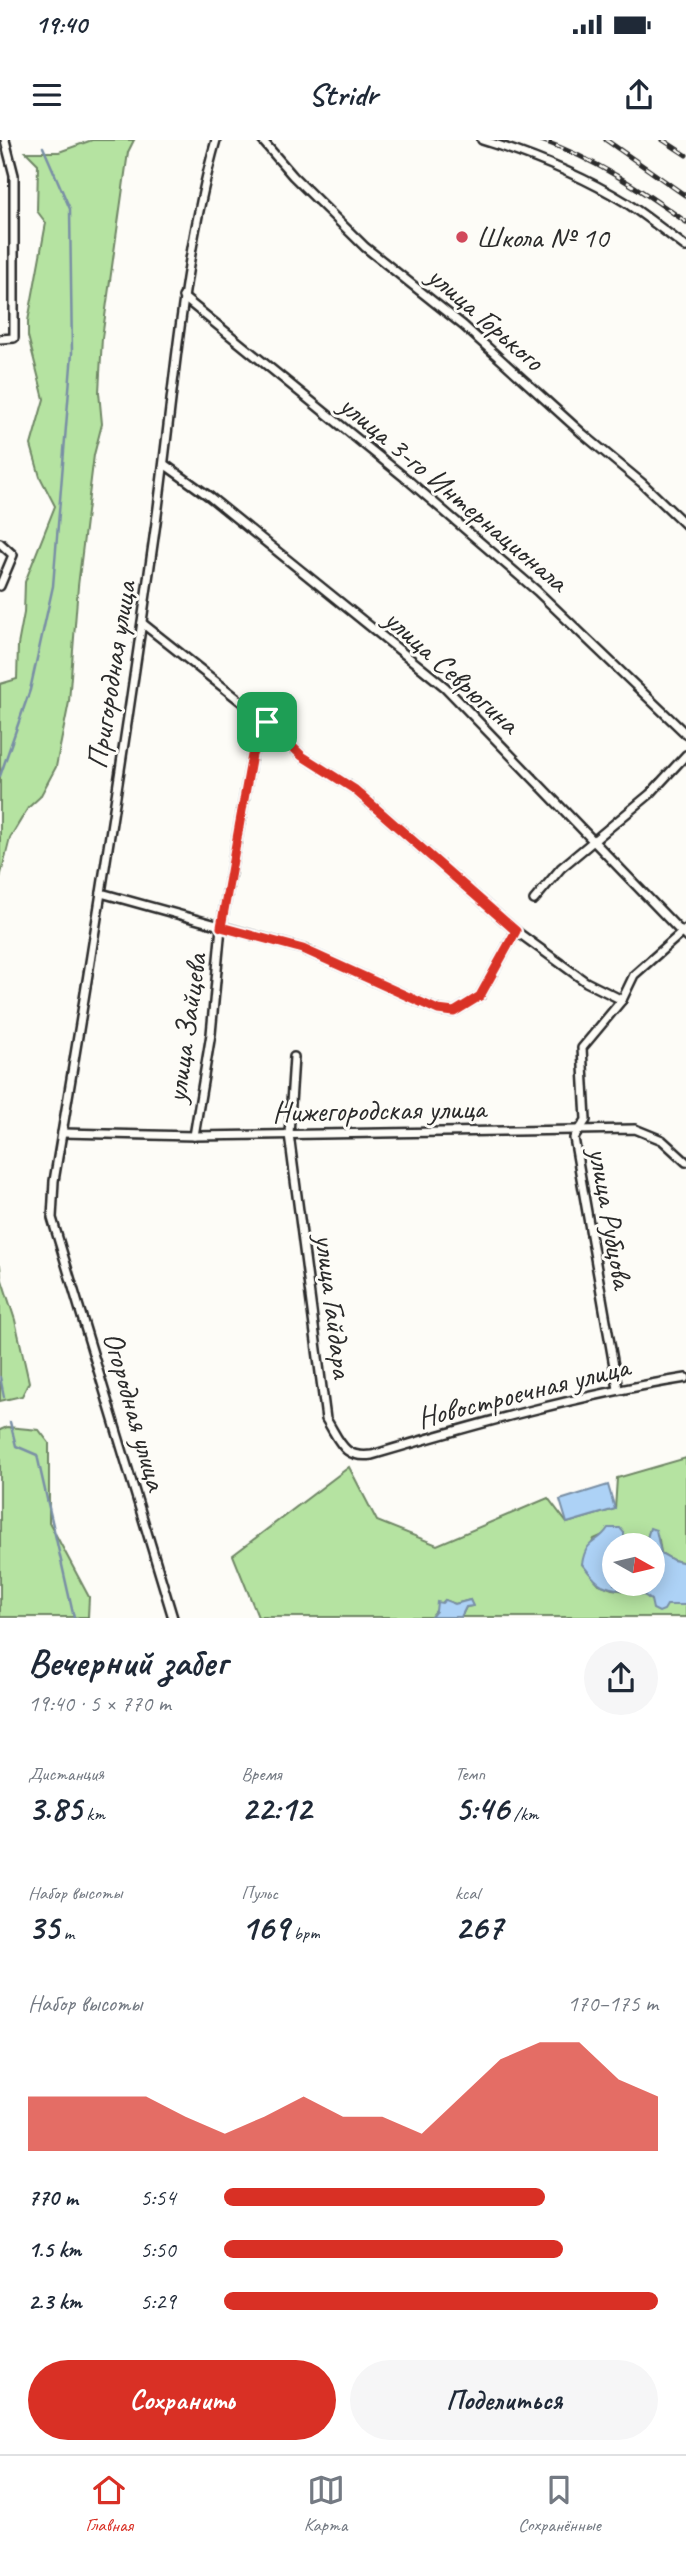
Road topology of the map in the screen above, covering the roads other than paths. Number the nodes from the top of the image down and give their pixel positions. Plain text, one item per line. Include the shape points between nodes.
1 (2, 140) edge
2 (216, 140) edge
3 (262, 140) edge
4 (482, 140) edge
5 (686, 247) edge
6 (183, 298) junction
7 (0, 339) edge
8 (164, 464) junction
9 (686, 525) edge
10 (0, 543) edge
11 (0, 586) edge
12 (142, 623) junction
13 (267, 722) junction
14 (686, 734) edge
15 (686, 755) edge
16 (593, 840) junction
17 (101, 893) junction
18 (534, 900) dead end
19 (221, 927) junction
20 (516, 931) junction
21 (685, 933) edge
22 (622, 1000) junction
23 (293, 1057) dead end
24 (580, 1129) junction
25 (62, 1133) junction
26 (289, 1134) junction
27 (194, 1136) junction
28 (686, 1162) edge
29 (52, 1218) joint
30 (686, 1378) edge
31 (618, 1389) junction
32 (372, 1455) joint
33 (173, 1618) edge

1 - 7 street via 14,175 14,338
2 - 6 street, Пригородная улица
3 - 9 street, улица Горького via 365,247 464,326
4 - 5 street via 572,174 625,202
6 - 8 street, Пригородная улица
6 - 14 street, улица 3-го Интернационала via 537,591
8 - 12 street, Пригородная улица
8 - 16 street, улица Севрюгина via 445,687
10 - 11 street via 13,555
12 - 13 street
12 - 17 street, Пригородная улица
13 - 19 street, улица Зайцева via 252,755
13 - 20 street via 302,756 354,789
15 - 16 street via 650,794
16 - 18 street
16 - 21 street, улица Севрюгина
17 - 19 street
17 - 25 street, Пригородная улица
19 - 20 street via 303,949 438,1010 454,1012 480,996
19 - 27 street, улица Зайцева via 211,1034
20 - 22 street via 586,982
21 - 22 street, улица Рубцова via 634,975
22 - 24 street, улица Рубцова via 582,1048 586,1120
23 - 26 street, улица Гайдара
24 - 26 street, Нижегородская улица
24 - 28 street, Нижегородская улица via 635,1129 662,1140
24 - 31 street, улица Рубцова via 574,1138
25 - 27 street, Нижегородская улица
25 - 29 street, Пригородная улица
26 - 27 street, Нижегородская улица
26 - 32 street, улица Гайдара via 326,1419 346,1451 358,1457
29 - 33 street, Огородная улица
30 - 31 street, Новостроечная улица
31 - 32 street, Новостроечная улица via 481,1422

